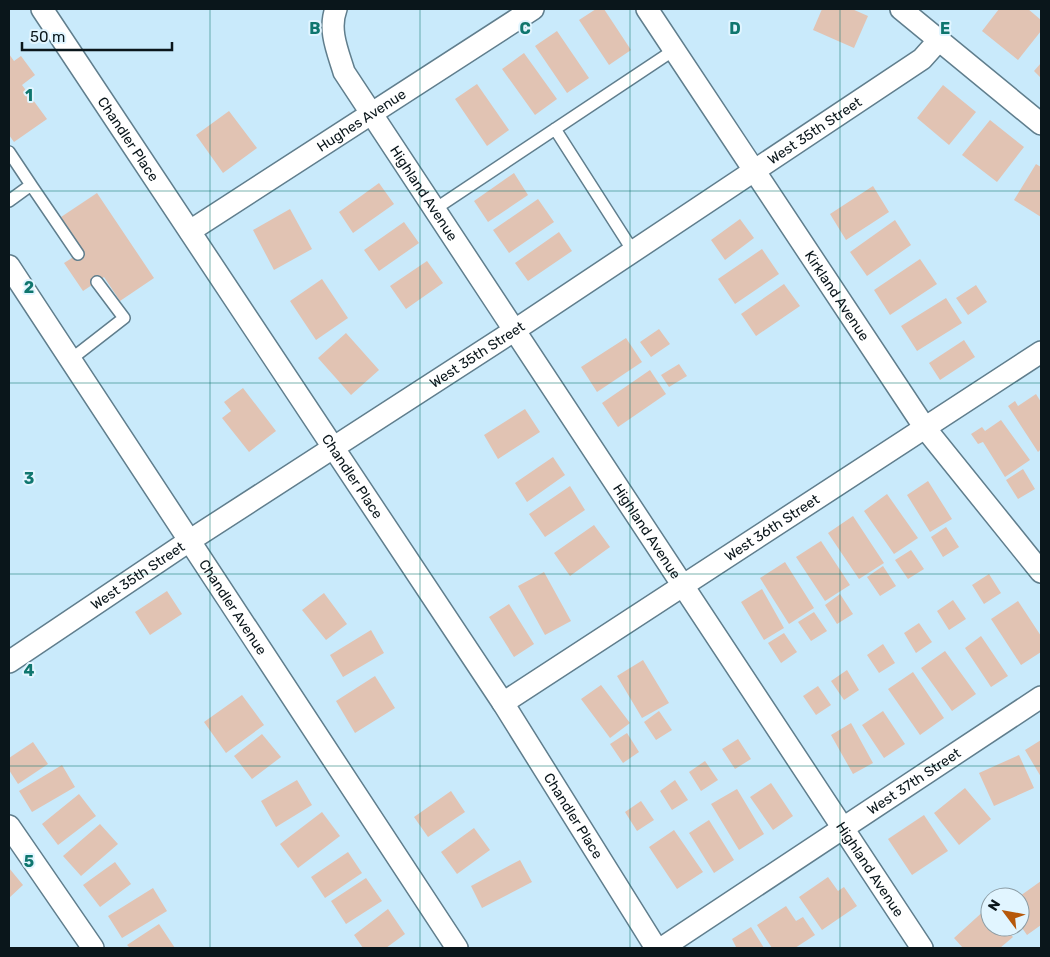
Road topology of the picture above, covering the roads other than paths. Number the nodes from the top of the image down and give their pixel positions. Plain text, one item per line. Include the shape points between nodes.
1 (42, 9) edge
2 (336, 9) edge
3 (533, 9) edge
4 (647, 9) edge
5 (901, 9) edge
6 (939, 40) junction
7 (674, 50) junction
8 (372, 113) junction
9 (1041, 124) edge
10 (555, 129) junction
11 (9, 152) edge
12 (753, 171) junction
13 (30, 185) junction
14 (9, 201) edge
15 (435, 209) junction
16 (190, 231) junction
17 (633, 251) junction
18 (78, 254) dead end
19 (9, 266) edge
20 (98, 282) dead end
21 (515, 330) junction
22 (1041, 352) edge
23 (70, 360) junction
24 (925, 428) junction
25 (335, 448) junction
26 (189, 541) junction
27 (1041, 572) edge
28 (684, 586) junction
29 (9, 662) edge
30 (1041, 697) edge
31 (503, 703) junction
32 (9, 826) edge
33 (844, 828) junction
34 (93, 948) edge
35 (457, 948) edge
36 (656, 948) edge
37 (662, 948) edge
38 (922, 948) edge

1 - 16 street, Chandler Place
2 - 8 street, Highland Avenue via 334,39 344,72
3 - 8 street, Hughes Avenue
4 - 7 street, Kirkland Avenue
5 - 6 street
6 - 9 street
6 - 12 street, West 35th Street via 922,59
7 - 10 lane
7 - 12 street, Kirkland Avenue
8 - 15 street, Highland Avenue
8 - 16 street, Hughes Avenue
10 - 15 lane
10 - 17 lane
11 - 13 lane
12 - 17 street, West 35th Street
12 - 24 street, Kirkland Avenue
13 - 14 lane
13 - 18 lane
15 - 21 street, Highland Avenue
16 - 25 street, Chandler Place
17 - 21 street, West 35th Street
19 - 23 street, Chandler Avenue
20 - 23 lane via 124,318
21 - 25 street, West 35th Street
21 - 28 street, Highland Avenue
22 - 24 street, West 36th Street
23 - 26 street, Chandler Avenue
24 - 27 street, Kirkland Avenue
24 - 28 street, West 36th Street
25 - 26 street, West 35th Street
25 - 31 street, Chandler Place
26 - 29 street, West 35th Street
26 - 35 street, Chandler Avenue
28 - 31 street, West 36th Street
28 - 33 street, Highland Avenue
30 - 33 street, West 37th Street
31 - 36 street, Chandler Place
32 - 34 street
33 - 37 street, West 37th Street
33 - 38 street, Highland Avenue

